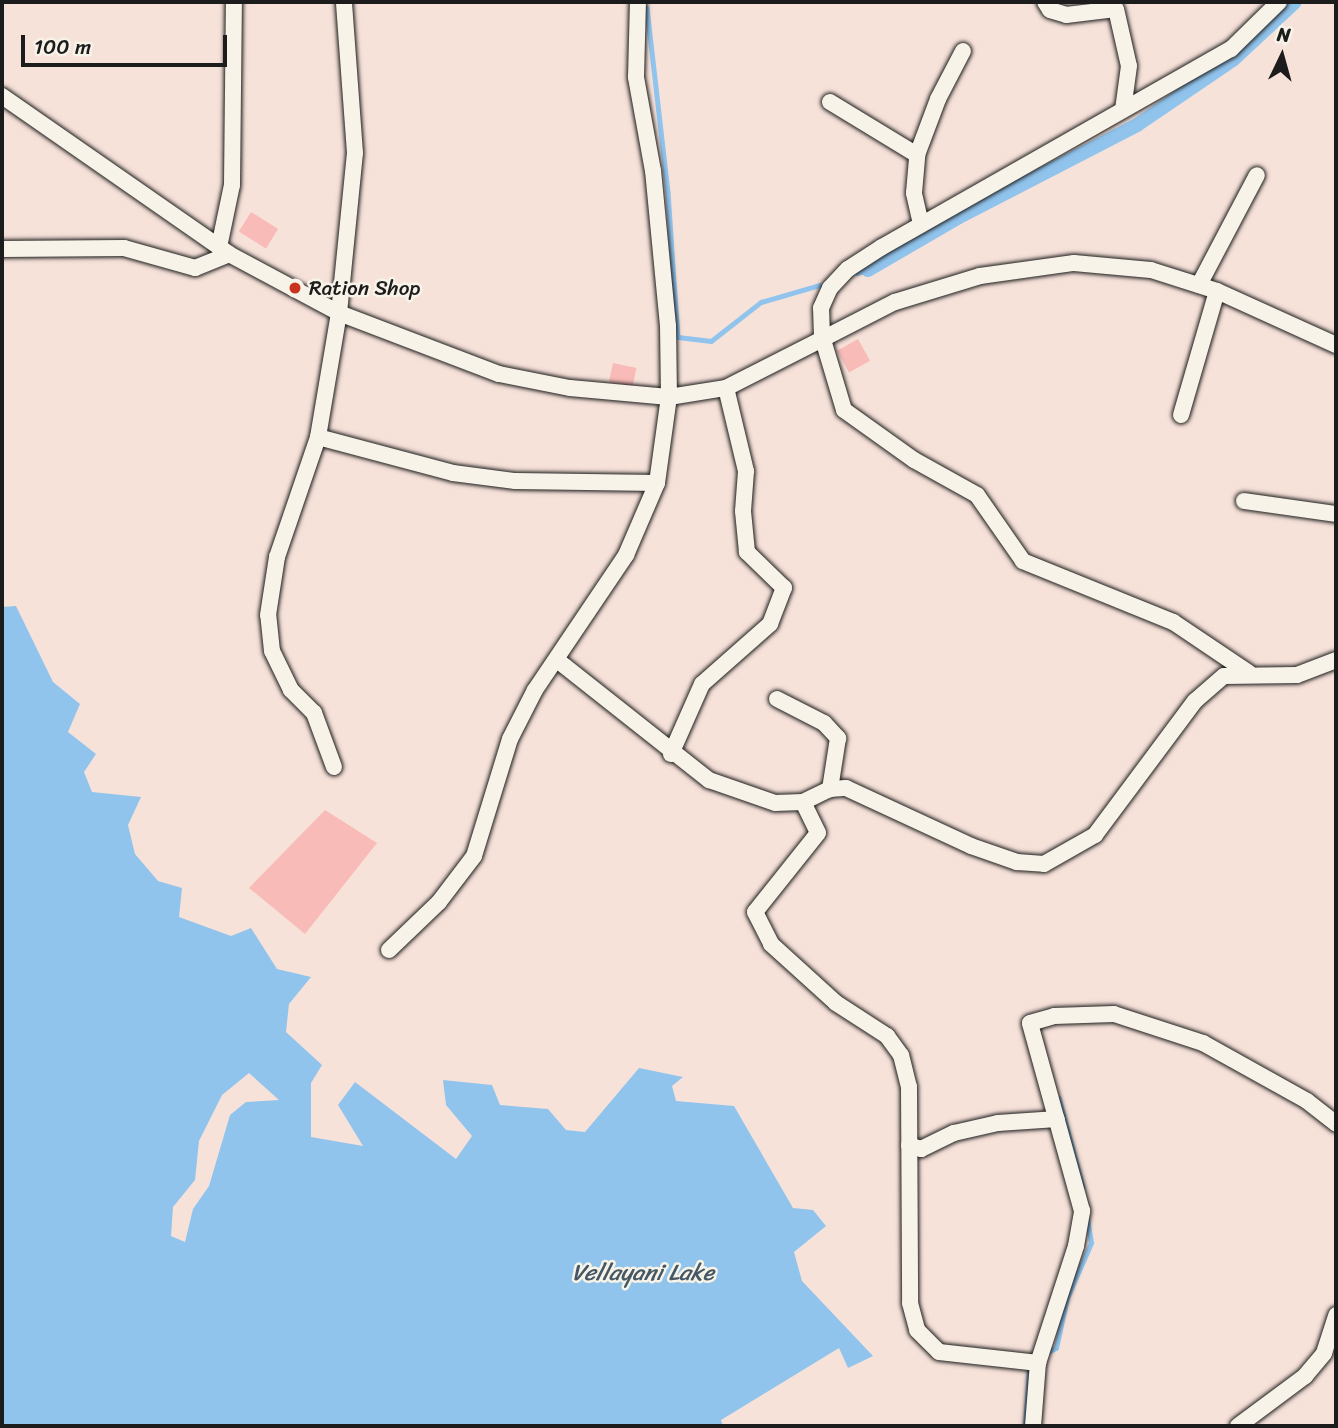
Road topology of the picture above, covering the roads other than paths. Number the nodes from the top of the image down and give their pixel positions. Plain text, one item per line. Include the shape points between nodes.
1 (234, 2) edge
2 (344, 2) edge
3 (638, 2) edge
4 (1045, 2) edge
5 (1279, 2) edge
6 (1116, 5) edge
7 (963, 51) dead end
8 (2, 96) edge
9 (830, 102) dead end
10 (1123, 110) junction
11 (917, 155) junction
12 (1257, 175) dead end
13 (921, 224) junction
14 (2, 249) edge
15 (224, 251) junction
16 (1199, 285) junction
17 (1217, 291) junction
18 (339, 313) junction
19 (822, 336) junction
20 (1336, 345) edge
21 (726, 388) junction
22 (669, 397) junction
23 (1181, 415) dead end
24 (318, 437) junction
25 (657, 483) junction
26 (1244, 501) dead end
27 (1336, 514) edge
28 (557, 660) junction
29 (1336, 660) edge
30 (1249, 673) junction
31 (777, 699) dead end
32 (671, 754) junction
33 (334, 767) dead end
34 (830, 789) junction
35 (803, 802) junction
36 (389, 950) dead end
37 (1057, 1119) junction
38 (1336, 1124) edge
39 (909, 1144) junction
40 (1336, 1315) edge
41 (1038, 1363) junction
42 (1033, 1426) edge
43 (1238, 1426) edge

1 - 15 street via 232,185
2 - 18 street via 355,153
3 - 22 street via 636,77 653,171 668,326
4 - 6 street via 1050,10 1066,15
5 - 10 street via 1231,49
6 - 10 street via 1129,66
7 - 11 street
8 - 15 street
9 - 11 street
10 - 13 street
11 - 13 street via 914,193
12 - 16 street
13 - 19 street via 848,269 830,288 821,308
14 - 15 street via 124,248 195,268
15 - 18 street
16 - 17 street
16 - 19 street via 1152,270 1074,263 980,276 895,302
17 - 20 street
17 - 23 street
18 - 22 street via 499,374 570,388
18 - 24 street
19 - 21 street via 773,367
19 - 30 street via 844,410 914,460 977,495 1023,561 1173,622
21 - 22 street
21 - 32 street via 746,471 747,552 784,588 770,624 702,684
22 - 25 street
24 - 25 street via 453,473 515,481
24 - 33 street via 277,557 268,615 272,650 291,690 314,713
25 - 28 street via 626,555
26 - 27 street
28 - 32 street
28 - 36 street via 510,739 468,866
29 - 30 street via 1297,675
30 - 34 street via 1224,676 1209,686 1095,835 1044,863 1017,862 922,825 862,792
31 - 34 street via 824,723 838,738
32 - 35 street via 709,780 752,797 775,803
34 - 35 street
35 - 39 street via 818,833 755,912 771,944 836,1003 887,1036 901,1055 909,1087
37 - 38 street via 1030,1023 1054,1016 1114,1014 1203,1043 1307,1101
37 - 39 street via 998,1123 954,1133 921,1149
37 - 41 street via 1076,1183 1081,1220
39 - 41 street via 910,1303 917,1330 927,1344 946,1354
40 - 43 street via 1324,1353 1305,1376
41 - 42 street

